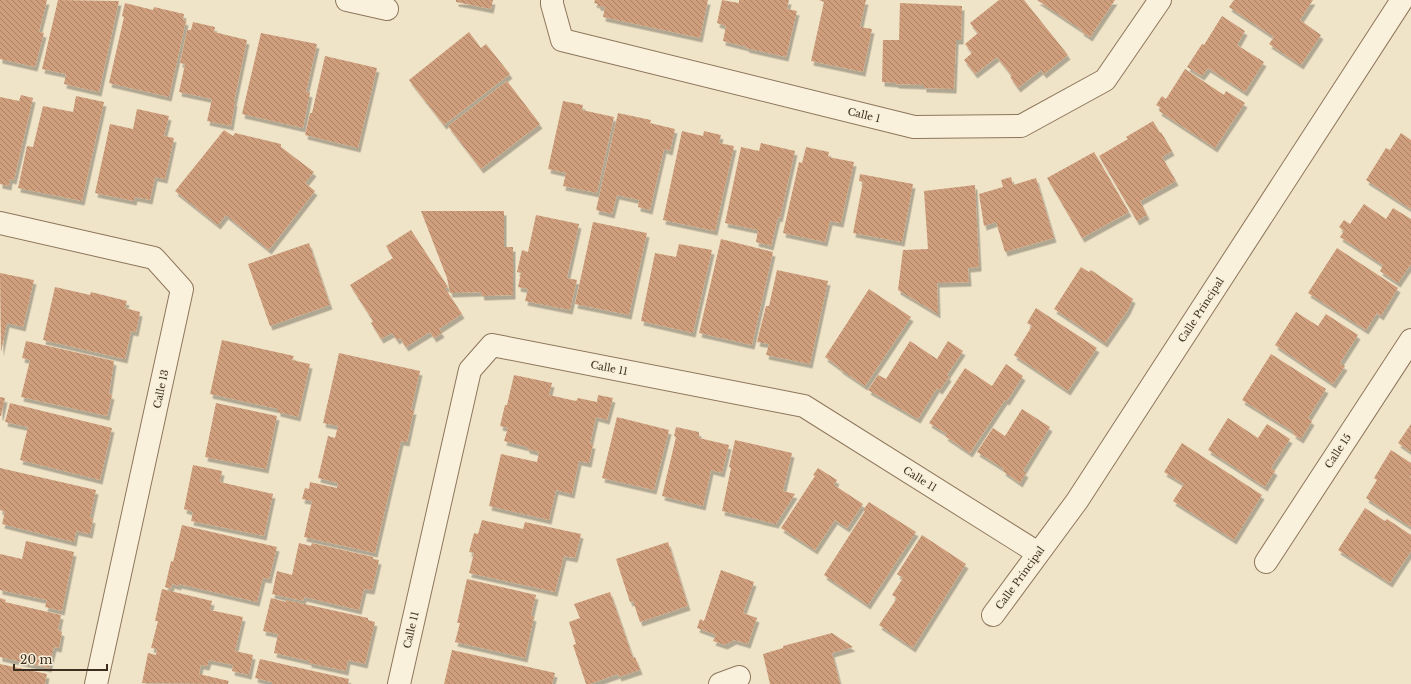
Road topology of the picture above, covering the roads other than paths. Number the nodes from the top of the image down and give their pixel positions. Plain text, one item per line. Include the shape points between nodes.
1 (347, 0) edge
2 (552, 0) edge
3 (1160, 0) edge
4 (1402, 0) edge
5 (387, 9) dead end
6 (0, 223) edge
7 (1411, 340) edge
8 (1038, 553) junction
9 (1266, 562) dead end
10 (993, 615) dead end
11 (96, 684) edge
12 (399, 684) edge

1 - 5 street
2 - 3 street, Calle 1 via 562,40 914,127 1021,126 1105,80
4 - 8 street, Calle Principal via 1077,501
6 - 11 street, Calle 13 via 154,258 182,290
7 - 9 street, Calle 15
8 - 10 street, Calle Principal
8 - 12 street, Calle 11 via 804,406 492,345 470,370

